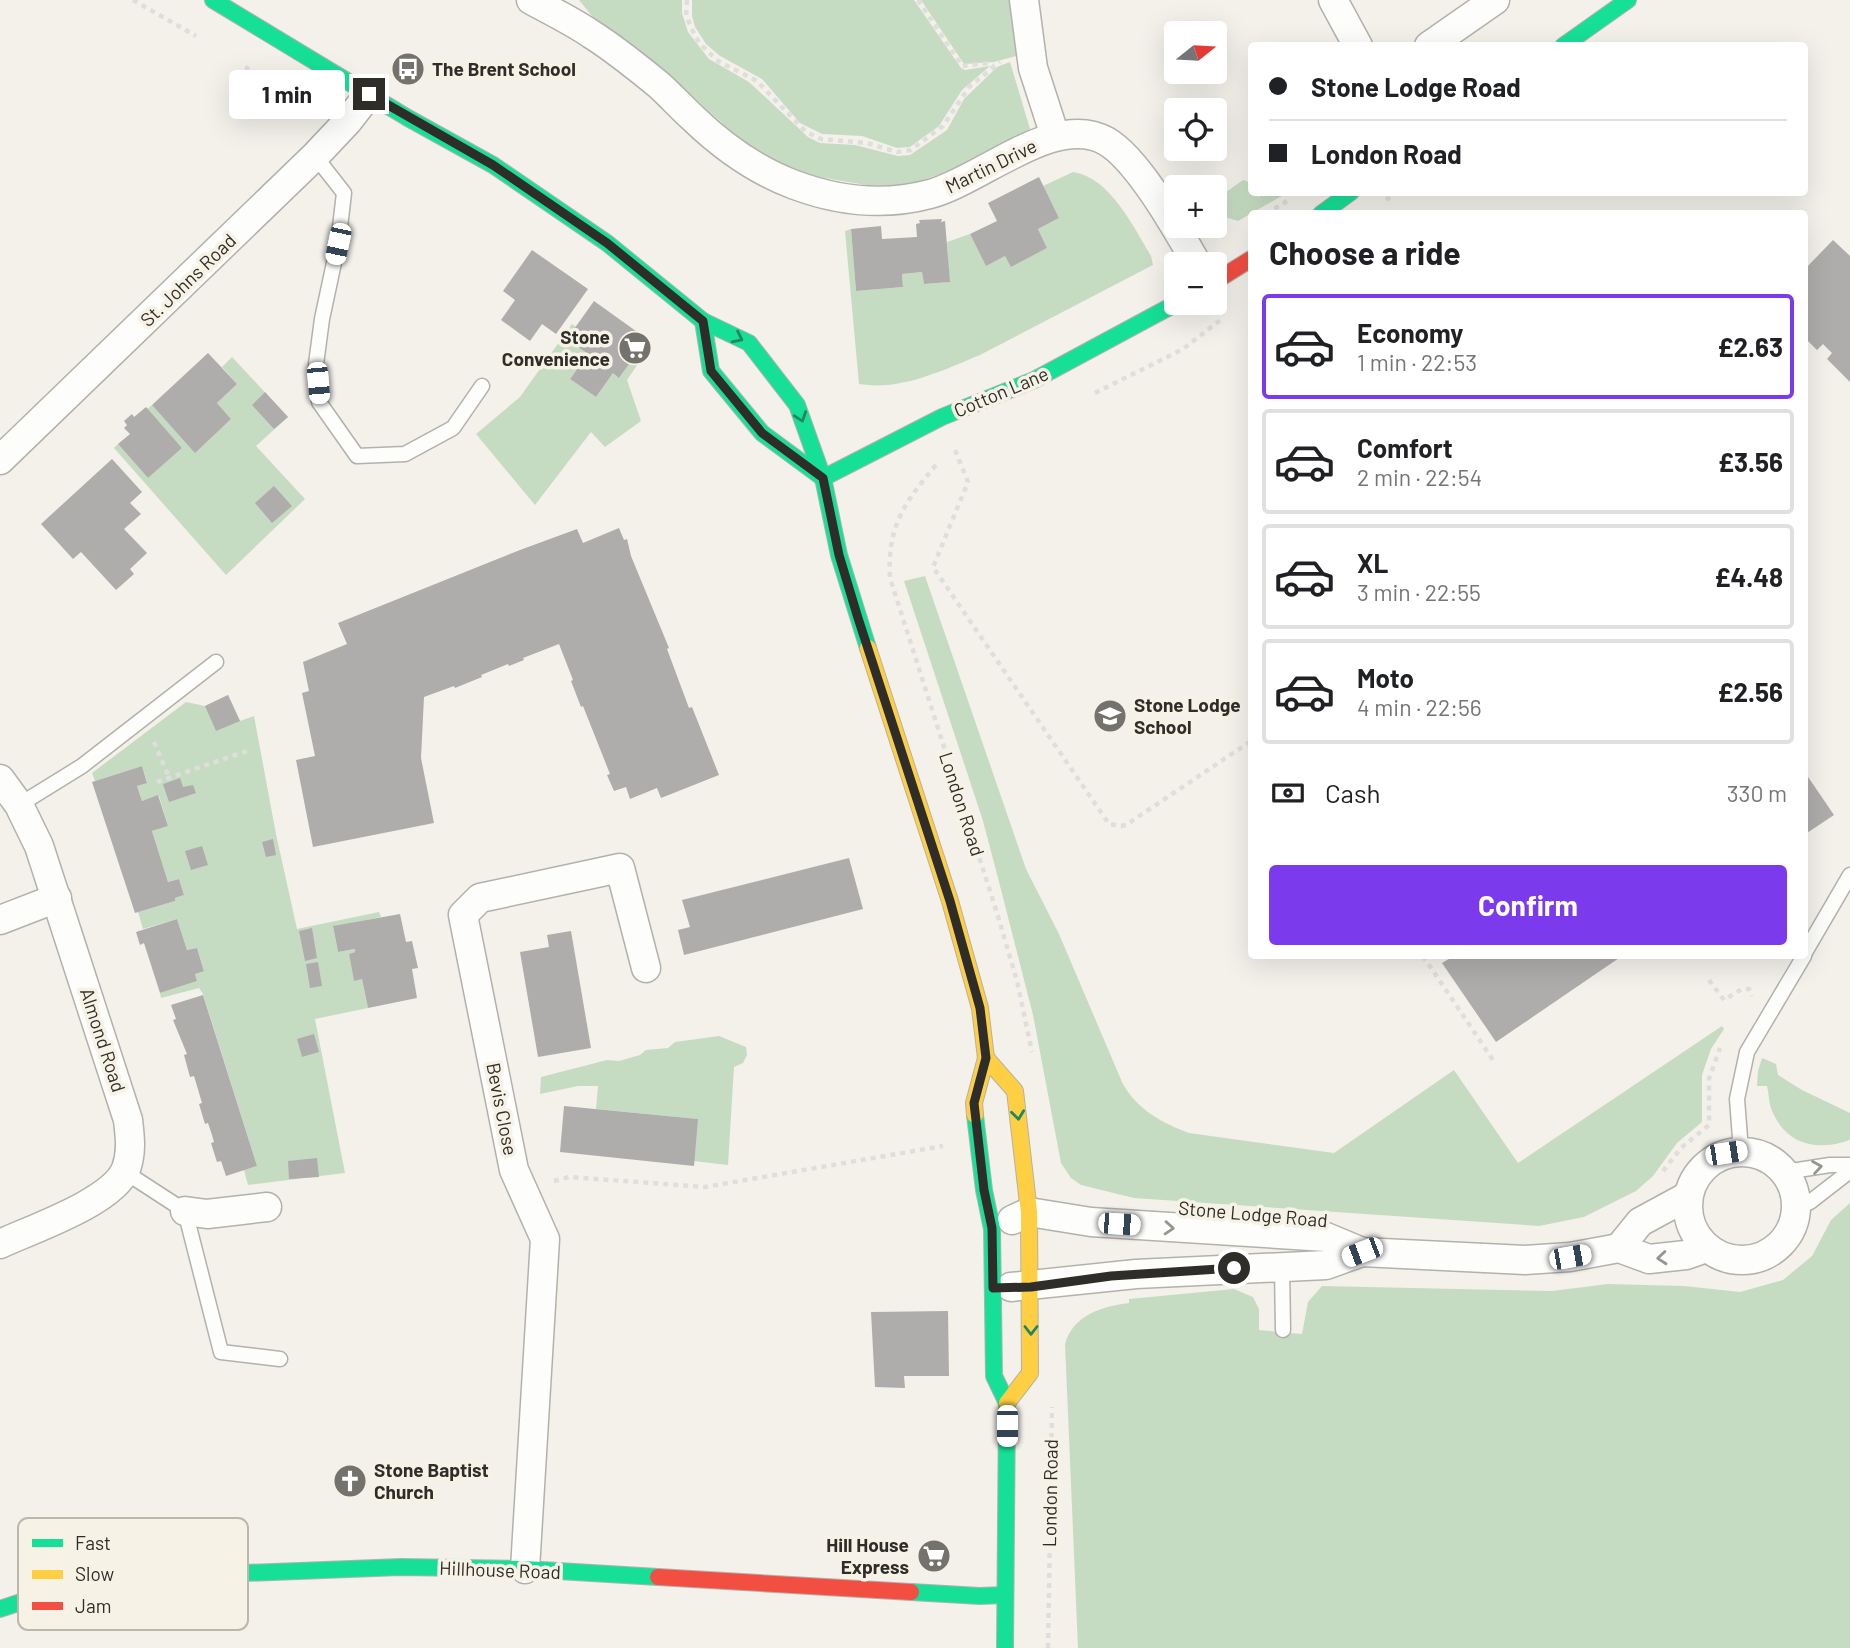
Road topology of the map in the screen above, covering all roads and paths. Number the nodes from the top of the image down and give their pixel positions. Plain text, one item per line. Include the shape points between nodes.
1 (133, 0) edge
2 (201, 0) edge
3 (531, 0) edge
4 (687, 0) edge
5 (918, 0) edge
6 (1024, 0) edge
7 (1334, 0) edge
8 (1495, 0) edge
9 (1628, 0) edge
10 (215, 2) edge
11 (199, 38) dead end
12 (1356, 42) edge
13 (1435, 42) edge
14 (1569, 42) edge
15 (244, 66) dead end
16 (369, 94) junction
17 (324, 116) dead end
18 (1055, 136) junction
19 (315, 156) junction
20 (1346, 196) edge
21 (1326, 210) edge
22 (1190, 252) edge
23 (1248, 261) edge
24 (1227, 274) edge
25 (1164, 310) edge
26 (703, 321) junction
27 (482, 386) dead end
28 (0, 460) edge
29 (961, 460) dead end
30 (936, 465) dead end
31 (823, 478) junction
32 (216, 662) dead end
33 (140, 721) junction
34 (1248, 743) edge
35 (250, 750) dead end
36 (169, 777) junction
37 (0, 779) edge
38 (157, 782) dead end
39 (19, 806) junction
40 (1850, 876) edge
41 (57, 898) junction
42 (0, 920) edge
43 (1808, 948) edge
44 (1425, 959) edge
45 (1802, 959) edge
46 (646, 968) dead end
47 (1709, 980) dead end
48 (1751, 999) dead end
49 (1724, 1041) dead end
50 (1032, 1054) dead end
51 (986, 1058) junction
52 (1493, 1060) dead end
53 (954, 1146) dead end
54 (1741, 1151) junction
55 (1850, 1165) edge
56 (1850, 1171) edge
57 (125, 1172) junction
58 (1785, 1172) junction
59 (1657, 1179) dead end
60 (524, 1194) junction
61 (1688, 1196) junction
62 (267, 1207) dead end
63 (1797, 1208) junction
64 (185, 1211) junction
65 (1028, 1212) junction
66 (992, 1228) junction
67 (0, 1244) edge
68 (1619, 1248) junction
69 (1706, 1248) junction
70 (1362, 1252) junction
71 (1282, 1267) junction
72 (1031, 1287) junction
73 (993, 1288) junction
74 (1283, 1330) dead end
75 (280, 1359) dead end
76 (1007, 1404) junction
77 (1052, 1404) dead end
78 (525, 1569) junction
79 (248, 1574) edge
80 (1004, 1595) junction
81 (18, 1603) edge
82 (0, 1609) edge
83 (1005, 1648) edge
84 (1048, 1648) edge

1 - 11 path
2 - 10 main road
3 - 18 street, Martin Drive via 622,56 755,166 836,197 879,201 931,194
4 - 5 path via 690,26 700,44 718,61 757,81 809,135 867,143 899,153 939,131 969,87 993,66 962,66
6 - 18 street via 1033,68
7 - 12 street
8 - 13 street
9 - 14 main road
10 - 16 main road
15 - 17 path
16 - 19 street, St. Johns Road
16 - 26 main road via 493,165 607,243
18 - 22 street, Martin Drive via 1084,133 1118,150 1155,196
19 - 27 lane via 344,193 317,352 319,402 357,456 405,454 453,428
19 - 28 street, St. Johns Road
20 - 21 main road
23 - 24 main road
25 - 31 main road, Cotton Lane via 1034,380 942,417
26 - 31 main road via 711,371 762,433
26 -> 31 main road via 749,343 797,405
29 - 34 path via 968,482 933,567 1109,824 1126,825
30 - 50 path, London Road via 914,491 896,524 888,552 890,578 997,913
31 - 51 main road via 839,555 950,901 980,1008
32 - 33 lane
33 - 36 path via 152,736
33 - 39 lane
35 - 36 path
36 - 38 path
37 - 39 street, Almond Road
39 - 41 street, Almond Road
40 - 43 lane
41 - 42 street
41 - 57 street, Almond Road via 128,1120 131,1149
44 - 52 path
45 - 54 lane via 1747,1052 1737,1098
46 - 60 street, Bevis Close via 620,868 480,898 463,915 514,1170
47 - 48 path via 1722,1000 1746,989 1752,993
49 - 59 path via 1710,1072 1709,1125 1681,1148
51 -> 65 main road via 1015,1091
51 - 66 main road via 974,1103
53 - 60 path via 705,1187 569,1177
54 - 58 street via 1772,1160
54 - 61 street via 1726,1153 1701,1169
58 -> 55 lane
56 - 63 lane
57 - 64 lane
57 - 67 street via 108,1191 86,1205
58 - 63 street
60 - 78 street, Bevis Close via 545,1239
61 - 68 street via 1640,1222
61 - 69 street via 1694,1233
62 - 64 street via 207,1214
63 - 69 street via 1787,1237 1764,1256 1734,1260
64 - 75 lane via 221,1352
65 - 66 street
65 -> 70 street, Stone Lodge Road via 1091,1222 1326,1237
65 - 72 main road
66 - 73 main road
69 -> 68 street, Stone Lodge Road via 1649,1259
68 - 70 street, Stone Lodge Road via 1525,1260
70 - 71 street, Stone Lodge Road via 1326,1265
71 - 72 street, Stone Lodge Road via 1124,1275
71 - 74 lane
72 - 73 street, Stone Lodge Road
72 -> 76 main road via 1030,1373
73 - 76 main road via 994,1376
76 - 80 main road
77 - 84 path, London Road
78 - 79 main road, Hillhouse Road via 376,1567
78 - 80 main road, Hillhouse Road
80 - 83 main road
81 - 82 main road, Hillhouse Road

